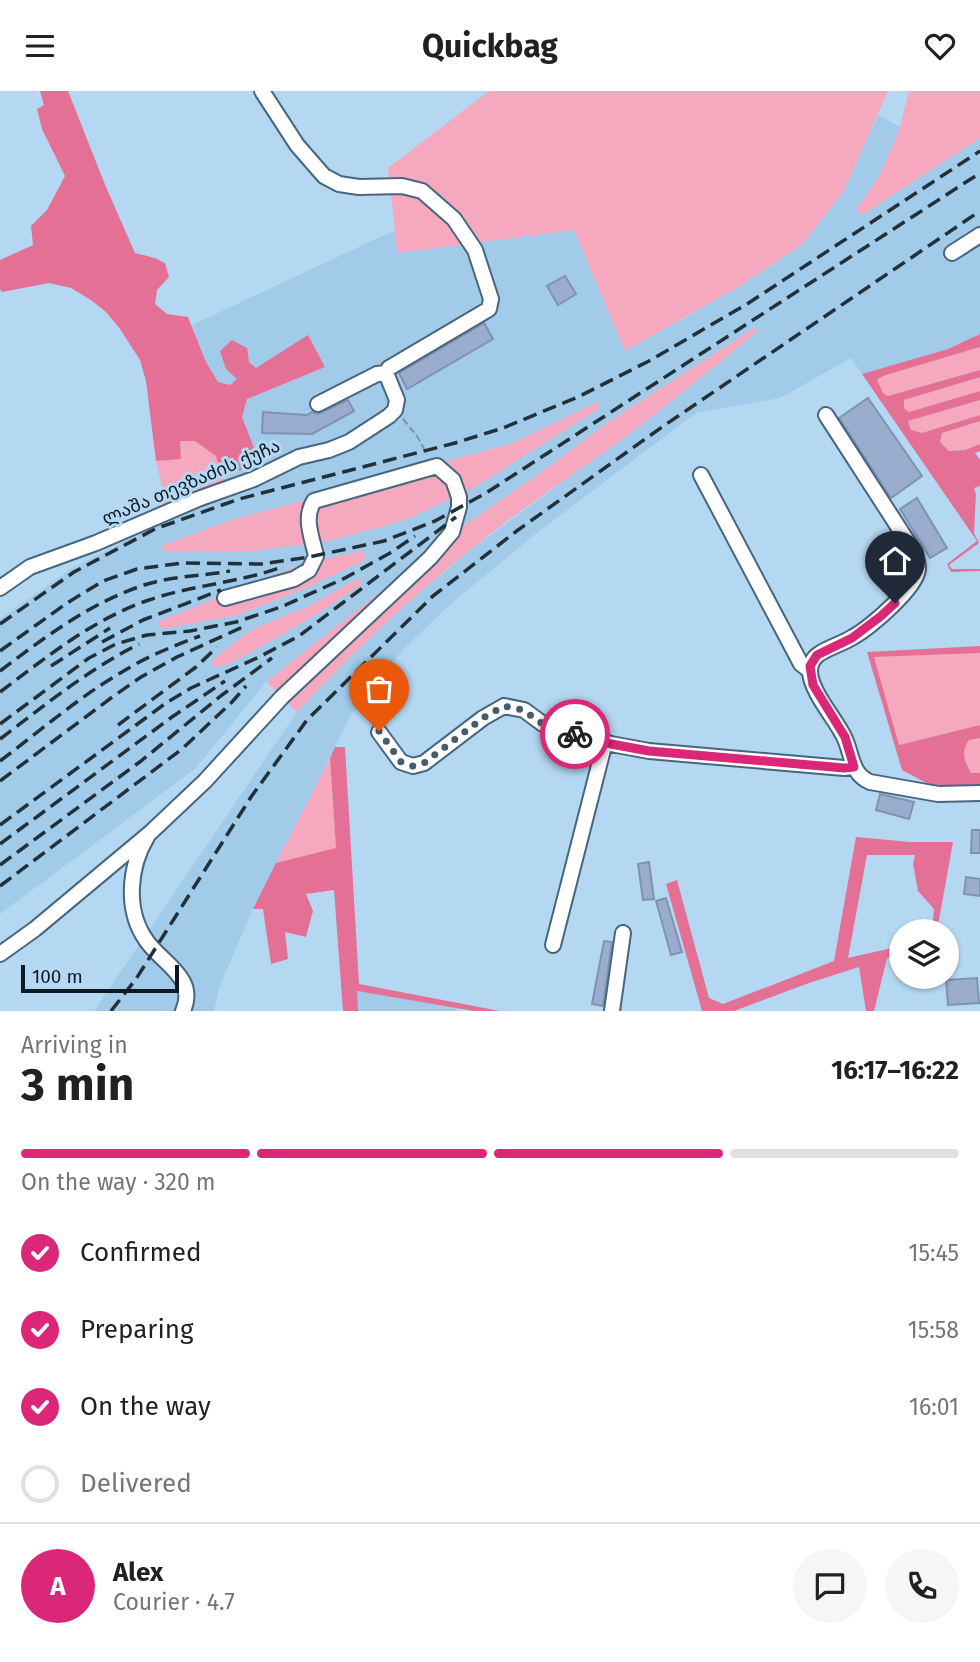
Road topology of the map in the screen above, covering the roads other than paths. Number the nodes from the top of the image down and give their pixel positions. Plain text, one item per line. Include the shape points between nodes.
1 (262, 91) edge
2 (980, 235) edge
3 (952, 253) dead end
4 (386, 373) junction
5 (318, 404) dead end
6 (826, 415) dead end
7 (701, 475) dead end
8 (0, 588) edge
9 (225, 598) dead end
10 (810, 671) junction
11 (379, 731) dead end
12 (605, 743) junction
13 (854, 767) junction
14 (980, 793) edge
15 (150, 833) junction
16 (623, 933) dead end
17 (552, 944) dead end
18 (0, 954) edge
19 (183, 1011) edge
20 (612, 1011) edge

1 - 4 street via 297,145 324,176 339,184 422,191 454,219 475,250 491,299 489,309
2 - 3 street
4 - 5 street
4 - 8 street, ლაშა თევზაძის ქუჩა via 397,400 395,410 349,442 299,457 30,567
6 - 10 street via 915,553 918,569 908,589 881,616 852,638 817,655
7 - 10 street via 801,664
9 - 15 street via 294,579 309,570 316,556 307,518 314,501 437,465 453,480 459,507 452,532 430,558 282,698
10 - 13 street via 813,685 845,737
11 - 12 street via 401,762 413,766 424,763 504,706
12 - 13 street via 649,751
12 - 17 street
13 - 14 street via 863,779 878,784 938,794
15 - 18 street
15 - 19 street via 134,872 137,926 182,981 187,996
16 - 20 street

